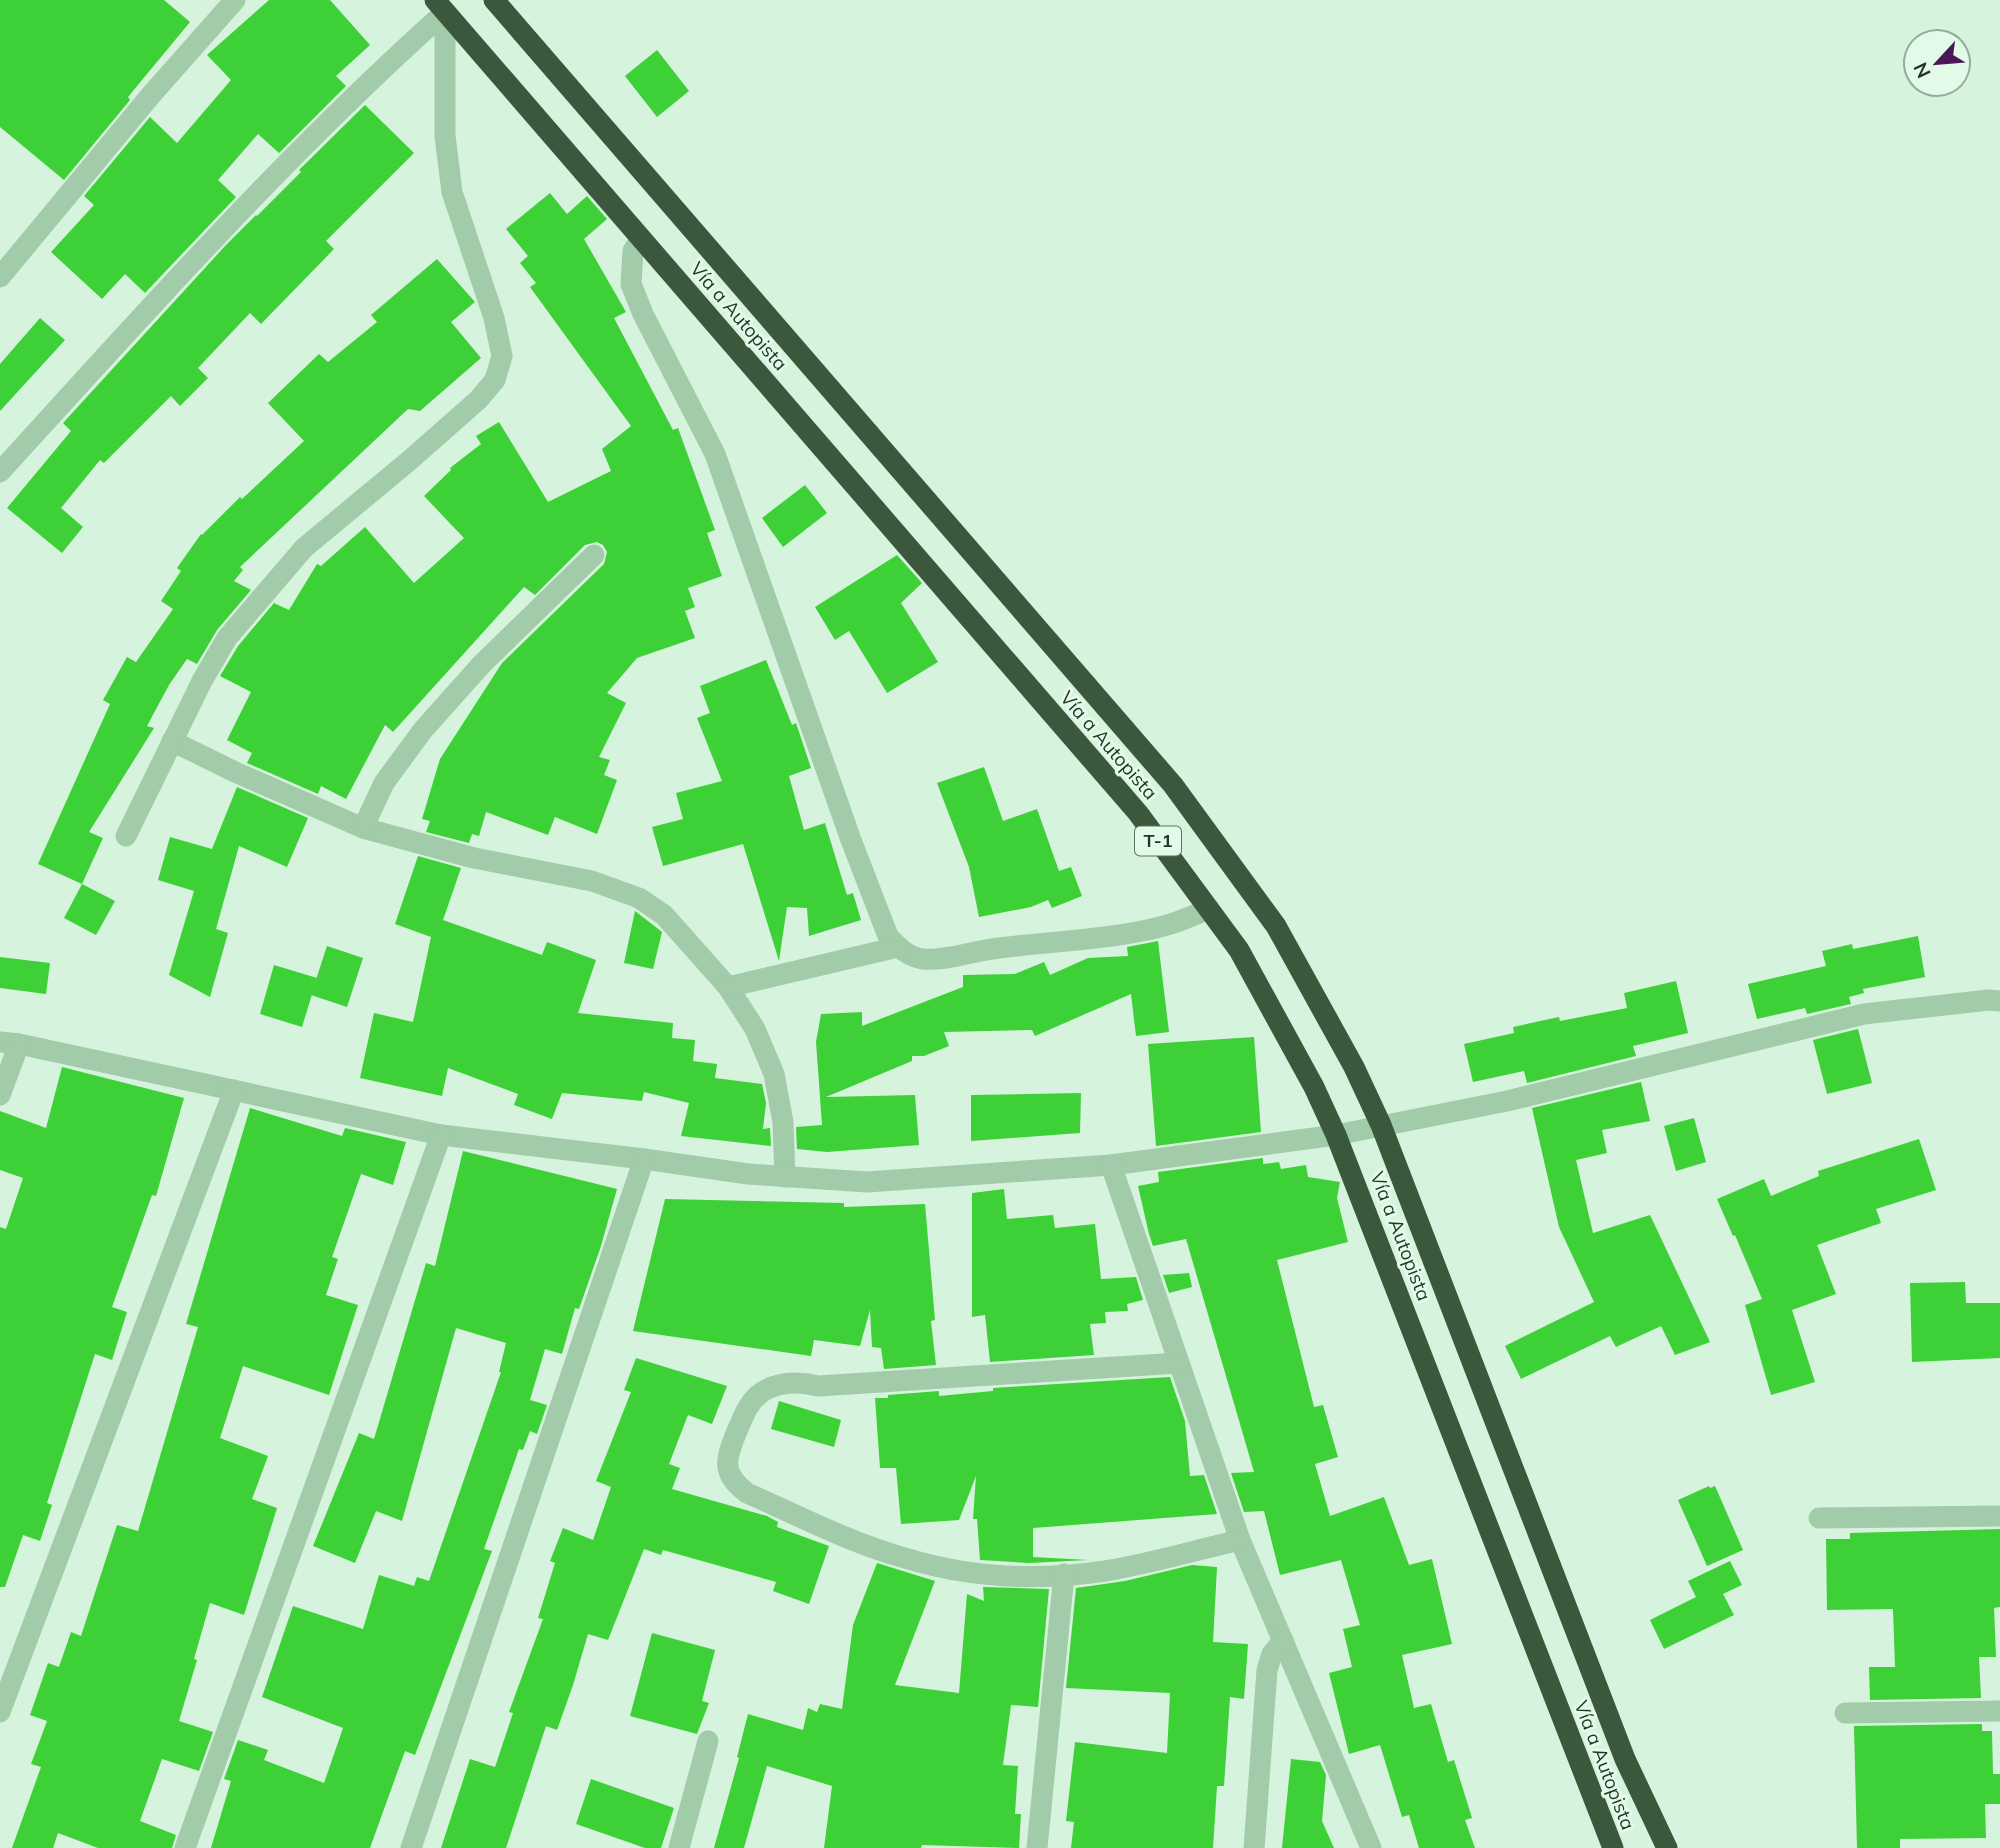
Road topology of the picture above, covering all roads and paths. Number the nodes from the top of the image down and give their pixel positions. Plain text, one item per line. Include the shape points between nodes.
1 (234, 0) edge
2 (494, 0) edge
3 (440, 6) edge
4 (641, 238) junction
5 (0, 277) edge
6 (0, 472) edge
7 (594, 555) dead end
8 (172, 741) junction
9 (363, 828) junction
10 (126, 836) dead end
11 (1209, 909) junction
12 (898, 947) junction
13 (728, 987) junction
14 (2000, 1001) edge
15 (10, 1043) edge
16 (234, 1090) junction
17 (0, 1095) edge
18 (1381, 1125) junction
19 (1336, 1135) junction
20 (441, 1136) junction
21 (644, 1159) junction
22 (1111, 1165) junction
23 (785, 1177) junction
24 (1180, 1363) junction
25 (2000, 1516) edge
26 (1819, 1518) dead end
27 (1240, 1541) junction
28 (1064, 1574) junction
29 (1283, 1640) junction
30 (2000, 1711) edge
31 (0, 1713) edge
32 (1845, 1713) dead end
33 (708, 1741) dead end
34 (185, 1848) edge
35 (411, 1848) edge
36 (679, 1848) edge
37 (1037, 1848) edge
38 (1254, 1848) edge
39 (1371, 1848) edge
40 (1613, 1848) edge
41 (1667, 1848) edge

1 - 5 street
2 - 18 highway, Vía a Autopista / T-1 via 1172,785 1276,926
3 - 4 highway, Vía a Autopista / T-1
3 - 6 street via 202,251
3 - 8 street via 444,136 452,192 494,318 502,356 495,380 478,400 304,548 228,638
4 - 11 highway, Vía a Autopista / T-1 via 1138,813
4 - 12 street via 632,251 631,284 715,454 850,840 888,936
7 - 9 street via 481,665 424,730 384,783
8 - 9 street
8 - 10 street
9 - 13 street via 474,858 592,881 639,898 664,915
11 - 12 street via 1172,924 1126,933 937,958 910,956
11 - 19 highway, Vía a Autopista / T-1 via 1239,950
12 - 13 street
13 - 23 street via 755,1029 774,1074 783,1122
14 - 18 street via 1864,1014 1507,1101
15 - 16 street
15 - 17 street
16 - 20 street
16 - 31 street
18 - 19 street
18 - 41 highway, Vía a Autopista / T-1 via 1625,1759
19 - 22 street
19 - 40 highway, Vía a Autopista / T-1
20 - 21 street
20 - 34 street
21 - 23 street
21 - 35 street
22 - 23 street via 867,1182
22 - 24 street
24 - 27 street
24 - 28 street via 818,1385 785,1383 749,1405 727,1456 733,1479 747,1493 867,1546 929,1565 993,1576
25 - 26 street
27 - 28 street via 1105,1571
27 - 29 street
28 - 37 street
29 - 38 street via 1267,1670
29 - 39 street
30 - 32 street
33 - 36 street

